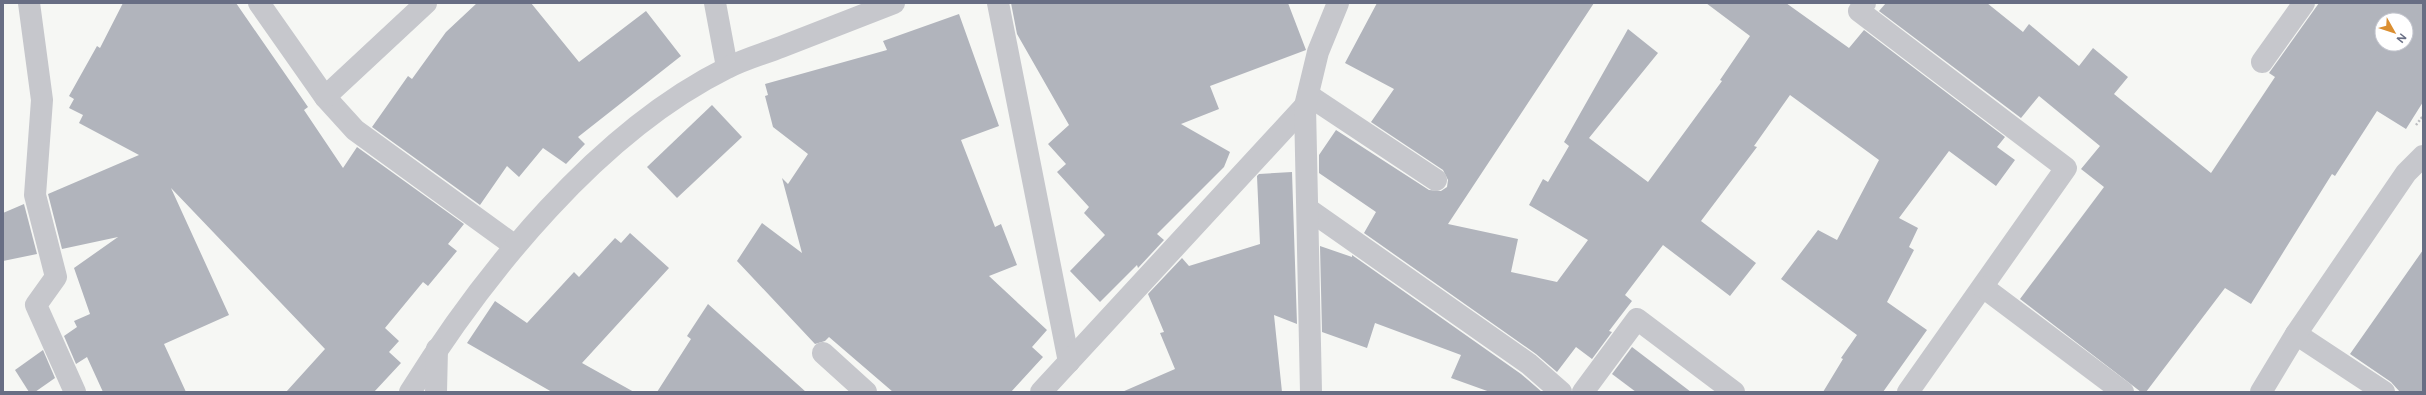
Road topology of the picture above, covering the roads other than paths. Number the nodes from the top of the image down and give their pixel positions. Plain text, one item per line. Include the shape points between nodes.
1 (29, 3) edge
2 (259, 3) edge
3 (426, 3) edge
4 (715, 3) edge
5 (894, 3) edge
6 (998, 3) edge
7 (1338, 3) edge
8 (1865, 3) edge
9 (2304, 3) edge
10 (2262, 62) dead end
11 (727, 67) junction
12 (325, 96) junction
13 (1307, 100) junction
14 (2423, 156) edge
15 (1436, 180) dead end
16 (1308, 209) junction
17 (515, 246) junction
18 (1983, 287) junction
19 (2296, 334) junction
20 (437, 349) junction
21 (823, 353) dead end
22 (1069, 362) junction
23 (75, 392) edge
24 (410, 392) edge
25 (436, 392) edge
26 (866, 392) edge
27 (1042, 392) edge
28 (1311, 392) edge
29 (1562, 392) edge
30 (1583, 392) edge
31 (1734, 392) edge
32 (1908, 392) edge
33 (2123, 392) edge
34 (2261, 392) edge
35 (2384, 392) edge

1 - 23 street via 42,100 35,195 56,277 36,305
2 - 12 street
3 - 12 street
4 - 11 street
5 - 11 street
6 - 22 street
7 - 13 street via 1318,52
8 - 18 street via 1859,11 2066,168
9 - 10 street
11 - 17 street via 673,100 619,141
12 - 17 street via 354,130
13 - 15 street
13 - 16 street
13 - 22 street
14 - 19 street via 2406,173
16 - 28 street
16 - 29 street via 1529,364
17 - 20 street
18 - 32 street
18 - 33 street
19 - 34 street
19 - 35 street
20 - 24 street
20 - 25 street
21 - 26 street
22 - 27 street
30 - 31 street via 1637,320

